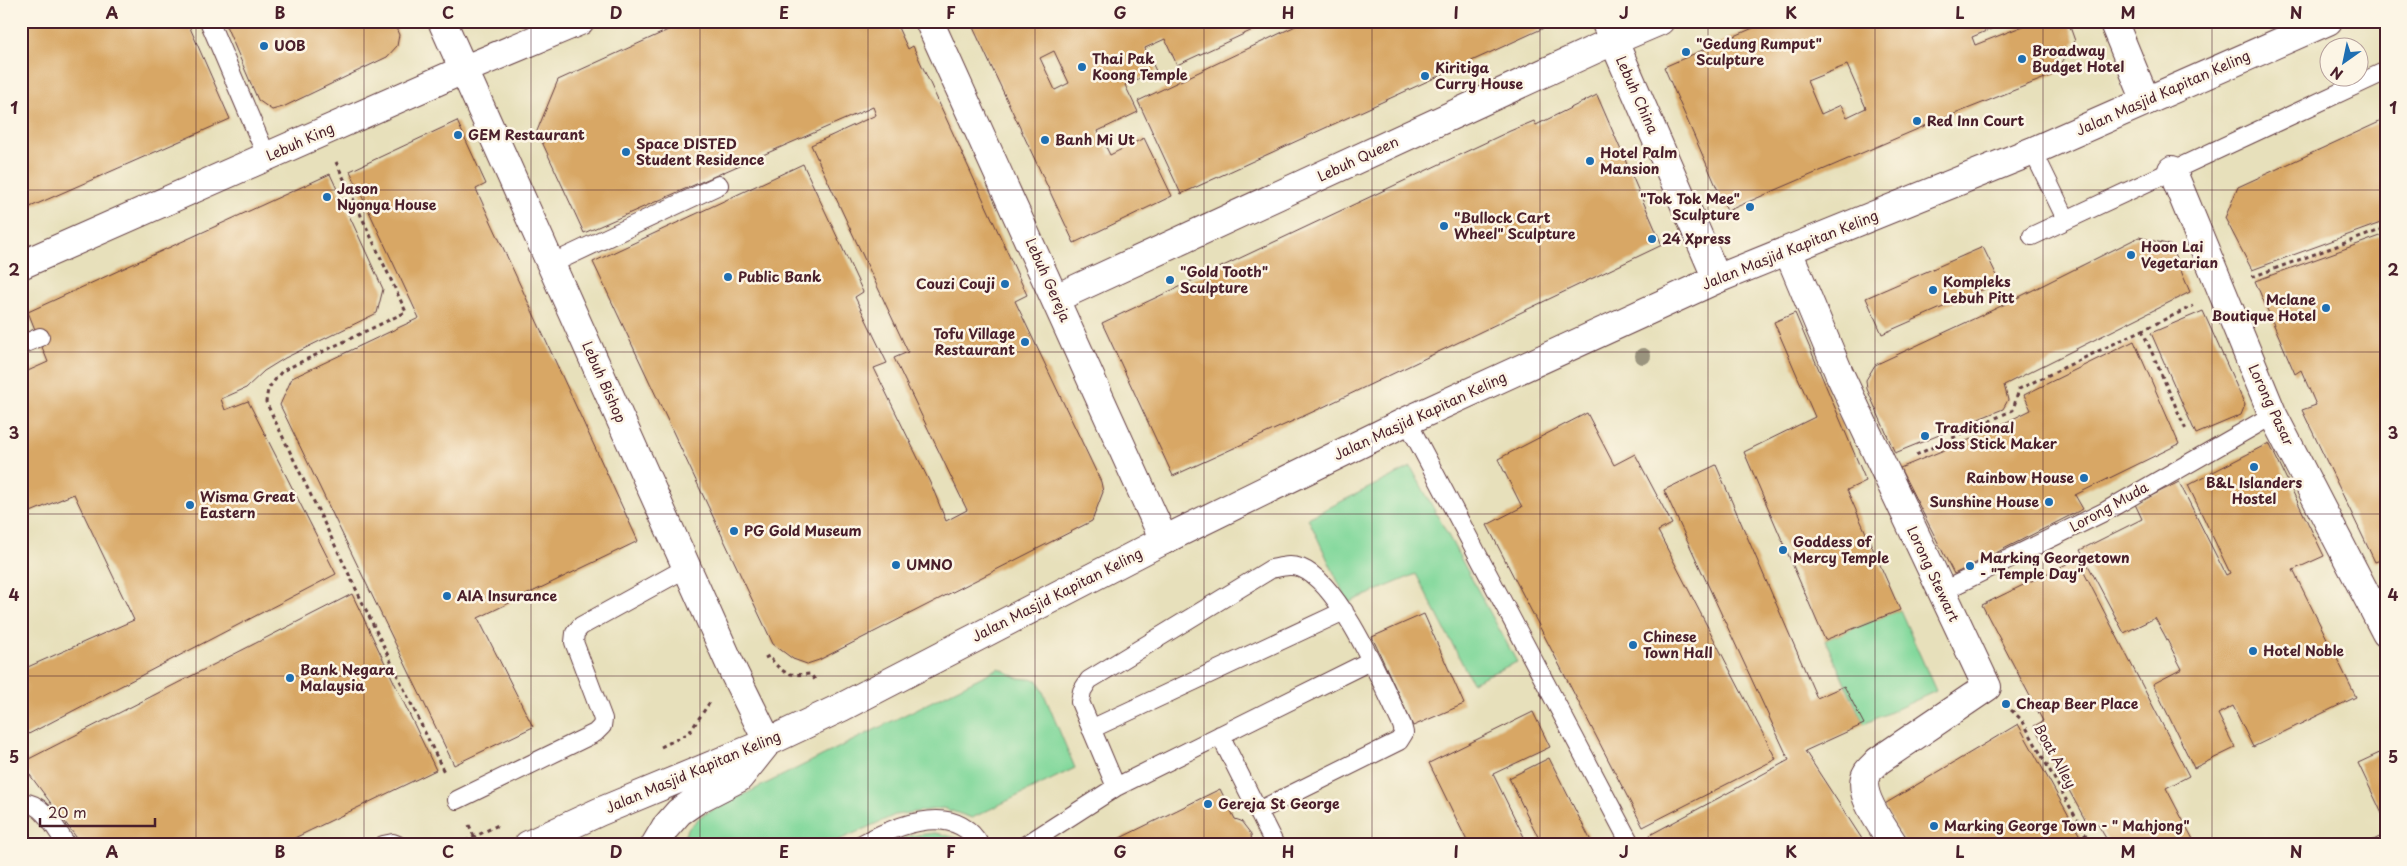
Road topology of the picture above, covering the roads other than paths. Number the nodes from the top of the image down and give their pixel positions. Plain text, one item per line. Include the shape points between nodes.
1 (209, 21) edge
2 (442, 21) edge
3 (580, 21) edge
4 (929, 21) edge
5 (1660, 21) edge
6 (2113, 21) edge
7 (2328, 21) edge
8 (1609, 31) edge
9 (464, 70) junction
10 (2386, 71) edge
11 (2146, 101) junction
12 (2033, 151) junction
13 (267, 157) junction
14 (2172, 170) junction
15 (718, 185) dead end
16 (2066, 219) junction
17 (2032, 236) dead end
18 (1788, 251) junction
19 (551, 264) junction
20 (21, 265) edge
21 (1717, 279) junction
22 (1056, 298) junction
23 (40, 338) dead end
24 (21, 345) edge
25 (2273, 415) junction
26 (1407, 421) junction
27 (1164, 540) junction
28 (688, 567) junction
29 (1941, 592) junction
30 (1344, 611) junction
31 (2383, 622) edge
32 (1370, 661) junction
33 (1091, 729) junction
34 (1220, 735) junction
35 (768, 742) junction
36 (1116, 786) junction
37 (457, 800) road end
38 (21, 803) edge
39 (1258, 811) junction
40 (67, 845) edge
41 (383, 845) edge
42 (398, 845) edge
43 (528, 845) edge
44 (655, 845) edge
45 (860, 845) edge
46 (980, 845) edge
47 (1026, 845) edge
48 (1275, 845) edge
49 (1631, 845) edge
50 (1894, 845) edge

1 - 13 lane
2 - 9 street, Lebuh Bishop
3 - 9 street, Lebuh King
4 - 22 street, Lebuh Gereja
5 - 8 street, Lebuh Queen
6 - 11 street
7 - 11 street, Jalan Masjid Kapitan Keling
8 - 21 street, Lebuh China
8 - 22 street, Lebuh Queen
9 - 13 street, Lebuh King
9 - 19 street, Lebuh Bishop
10 - 14 lane
11 - 12 street, Jalan Masjid Kapitan Keling
12 - 16 lane
12 - 18 street, Jalan Masjid Kapitan Keling
13 - 20 street, Lebuh King
14 - 16 lane
14 - 25 street, Lorong Pasar
15 - 19 lane
16 - 17 lane
18 - 21 street, Jalan Masjid Kapitan Keling
18 - 29 street, Lorong Stewart via 1839,373
19 - 28 street, Lebuh Bishop
21 - 26 street, Jalan Masjid Kapitan Keling
22 - 27 street, Lebuh Gereja
23 - 24 lane
25 - 29 lane, Lorong Muda via 2104,512
25 - 31 street, Lorong Pasar
26 - 27 street, Jalan Masjid Kapitan Keling
26 - 49 lane
27 - 35 street, Jalan Masjid Kapitan Keling
28 - 35 street, Lebuh Bishop
28 - 37 lane via 580,626 575,633 574,642 603,719 602,726 595,733
29 - 50 street, Lorong Stewart via 1987,687 1878,761 1866,773 1867,801
30 - 32 lane
30 - 33 lane
30 - 33 lane via 1314,575 1286,565 1271,569 1089,680 1080,702
32 - 34 lane
32 - 39 lane via 1402,725 1404,733 1399,742
33 - 36 lane
34 - 36 lane
34 - 39 lane
35 - 43 street, Jalan Masjid Kapitan Keling
35 - 44 street via 739,778 679,812
36 - 47 lane
38 - 40 lane via 28,802 41,809
39 - 48 lane
41 - 42 lane
45 - 46 lane via 918,820 945,821 966,828

